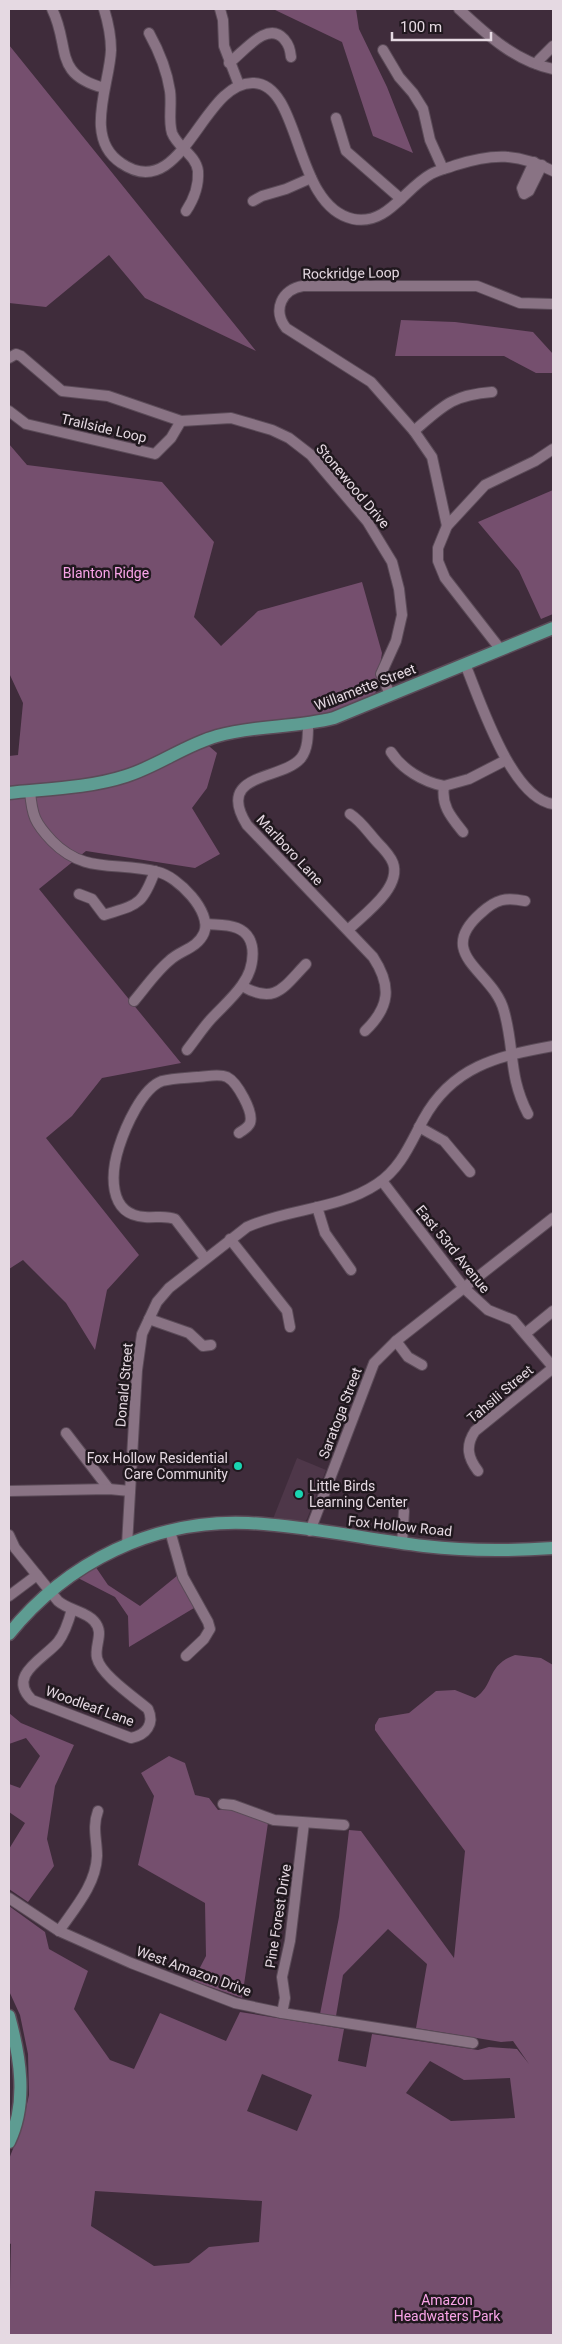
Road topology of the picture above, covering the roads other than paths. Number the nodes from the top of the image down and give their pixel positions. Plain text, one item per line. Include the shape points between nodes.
1 (52, 9) edge
2 (104, 9) edge
3 (220, 9) edge
4 (459, 9) edge
5 (149, 33) dead end
6 (553, 46) edge
7 (383, 50) dead end
8 (291, 57) dead end
9 (230, 63) junction
10 (537, 64) junction
11 (553, 70) edge
12 (239, 85) junction
13 (104, 88) junction
14 (336, 118) dead end
15 (182, 149) junction
16 (443, 169) junction
17 (553, 172) edge
18 (311, 178) junction
19 (401, 199) junction
20 (253, 200) dead end
21 (186, 211) dead end
22 (553, 304) edge
23 (13, 356) edge
24 (492, 392) dead end
25 (9, 411) edge
26 (181, 421) junction
27 (414, 431) junction
28 (553, 449) edge
29 (442, 505) junction
30 (461, 511) junction
31 (446, 526) junction
32 (553, 628) edge
33 (501, 650) junction
34 (465, 664) junction
35 (390, 694) junction
36 (308, 724) junction
37 (391, 752) dead end
38 (506, 760) junction
39 (444, 786) junction
40 (30, 791) junction
41 (9, 793) edge
42 (553, 804) edge
43 (350, 814) dead end
44 (463, 832) dead end
45 (155, 871) junction
46 (79, 894) dead end
47 (525, 901) dead end
48 (206, 924) junction
49 (348, 930) junction
50 (306, 964) dead end
51 (242, 986) junction
52 (134, 1001) dead end
53 (365, 1031) dead end
54 (553, 1046) edge
55 (187, 1050) dead end
56 (510, 1054) junction
57 (528, 1114) dead end
58 (420, 1127) junction
59 (239, 1133) dead end
60 (470, 1172) dead end
61 (382, 1181) junction
62 (317, 1208) junction
63 (553, 1218) edge
64 (230, 1239) junction
65 (205, 1258) junction
66 (351, 1270) dead end
67 (464, 1288) junction
68 (553, 1311) edge
69 (149, 1318) junction
70 (290, 1326) dead end
71 (526, 1333) junction
72 (396, 1341) junction
73 (211, 1345) dead end
74 (422, 1366) dead end
75 (553, 1367) edge
76 (66, 1433) dead end
77 (478, 1472) dead end
78 (109, 1489) junction
79 (9, 1491) edge
80 (130, 1491) junction
81 (404, 1511) dead end
82 (170, 1531) junction
83 (310, 1531) junction
84 (9, 1535) edge
85 (402, 1543) junction
86 (127, 1545) junction
87 (553, 1548) edge
88 (36, 1575) junction
89 (50, 1591) junction
90 (9, 1596) edge
91 (72, 1609) junction
92 (9, 1634) edge
93 (186, 1656) dead end
94 (223, 1804) dead end
95 (98, 1811) dead end
96 (304, 1823) junction
97 (344, 1825) dead end
98 (9, 1898) edge
99 (59, 1931) junction
100 (282, 2013) junction
101 (9, 2016) edge
102 (473, 2043) dead end
103 (9, 2142) edge

1 - 13 street via 72,72 80,80
2 - 13 street via 111,50
3 - 9 street via 224,46
4 - 10 street via 506,48
5 - 15 street via 167,80 172,132
6 - 10 street
7 - 16 street via 423,109 430,140
8 - 9 street via 287,43 272,32 263,35
9 - 12 street
10 - 11 street
12 - 15 street via 220,100
12 - 18 street via 259,83 276,94 283,104
13 - 15 street via 102,132 107,148 117,161 134,170 150,171 166,166
14 - 19 street via 346,151
15 - 21 street via 194,161 198,171 196,193
16 - 17 street via 499,155 538,164
16 - 19 street via 431,174
18 - 19 street via 337,214 352,219 368,220 382,215
18 - 20 street
22 - 27 street, Rockridge Loop via 520,302 477,286 303,286 288,292 279,310 286,328 372,382
23 - 26 street, Stonewood Drive via 21,356 62,391 112,397
24 - 27 street via 457,398
25 - 26 street, Trailside Loop via 26,424 155,454 171,438
26 - 35 street, Stonewood Drive via 231,418 289,438 320,463 367,521 392,562 402,603 396,641 381,674
27 - 29 street, Rockridge Loop via 432,457
28 - 30 street via 485,486
29 - 30 street via 450,517
29 - 31 street, Rockridge Loop
30 - 31 street
31 - 33 street via 438,548 441,573
32 - 33 main road, Willamette Street
33 - 34 main road, Willamette Street
34 - 35 main road, Willamette Street
34 - 38 street
35 - 36 main road, Willamette Street via 334,718
36 - 40 main road, Willamette Street via 236,731 203,741 125,777 102,783
36 - 49 street, Marlboro Lane via 308,741 300,758 248,784 240,798 241,816
37 - 39 street via 402,766 426,781
38 - 39 street via 469,780
38 - 42 street via 538,799
39 - 44 street via 445,808
40 - 41 main road, Willamette Street
40 - 45 street via 36,822 70,857 95,865
43 - 49 street via 359,820 388,855 394,875 385,894
45 - 46 street via 144,896 130,908 104,915 92,899
45 - 48 street via 176,882 196,902 202,909
47 - 56 street via 504,898 495,901 470,922 462,940 466,957 502,1002
48 - 51 street via 237,928 249,939 253,951
48 - 52 street via 204,934 192,948 169,960
49 - 53 street, Marlboro Lane via 383,971 386,985 382,1011
50 - 51 street via 274,994 257,994
51 - 55 street
54 - 56 street, Donald Street
56 - 57 street via 515,1085
56 - 58 street, Donald Street via 481,1064 461,1077 433,1105
58 - 60 street via 444,1141
58 - 61 street, Donald Street via 403,1158
59 - 65 street via 248,1126 251,1118 242,1092 228,1078 163,1081 146,1094 119,1148 114,1190 120,1203 130,1213 175,1220
61 - 62 street, Donald Street via 358,1194
61 - 67 street, East 53rd Avenue
62 - 64 street, Donald Street via 261,1221
62 - 66 street via 325,1233
63 - 67 street, Saratoga Street
64 - 65 street, Donald Street
64 - 70 street via 287,1311
65 - 69 street, Donald Street via 169,1288
67 - 71 street, East 53rd Avenue via 479,1304 508,1317
67 - 72 street, Saratoga Street
68 - 71 street
69 - 73 street via 189,1333 203,1346
69 - 80 street, Donald Street via 142,1334 137,1370
71 - 75 street, East 53rd Avenue
72 - 74 street via 408,1357
72 - 83 street, Saratoga Street via 374,1363
75 - 77 street, Tahsili Street via 475,1431 468,1452
76 - 78 street
78 - 79 street
78 - 80 street
80 - 86 street, Donald Street
81 - 85 street
82 - 83 main road, Fox Hollow Road via 233,1523
82 - 86 main road, Fox Hollow Road
82 - 93 street via 183,1577 210,1628 204,1639
83 - 85 main road, Fox Hollow Road
84 - 88 street, Woodleaf Lane
85 - 87 main road, Fox Hollow Road via 471,1549
86 - 89 main road, Fox Hollow Road via 82,1567
88 - 89 street, Woodleaf Lane
88 - 90 street
89 - 91 street, Woodleaf Lane via 64,1606
89 - 92 main road, Fox Hollow Road
91 - 91 street, Woodleaf Lane via 90,1617 98,1628 96,1652 101,1667 148,1709 150,1726 138,1736 131,1738 32,1700 27,1695 25,1675 60,1640
94 - 96 street via 274,1820
95 - 99 street via 94,1823 97,1857 94,1874 88,1889
96 - 97 street
96 - 100 street, Pine Forest Drive via 290,1941 282,1977 285,1998
98 - 99 street, West Amazon Drive
99 - 100 street, West Amazon Drive via 198,1990 235,2003
100 - 102 street, West Amazon Drive
101 - 103 main road via 20,2072 20,2100

